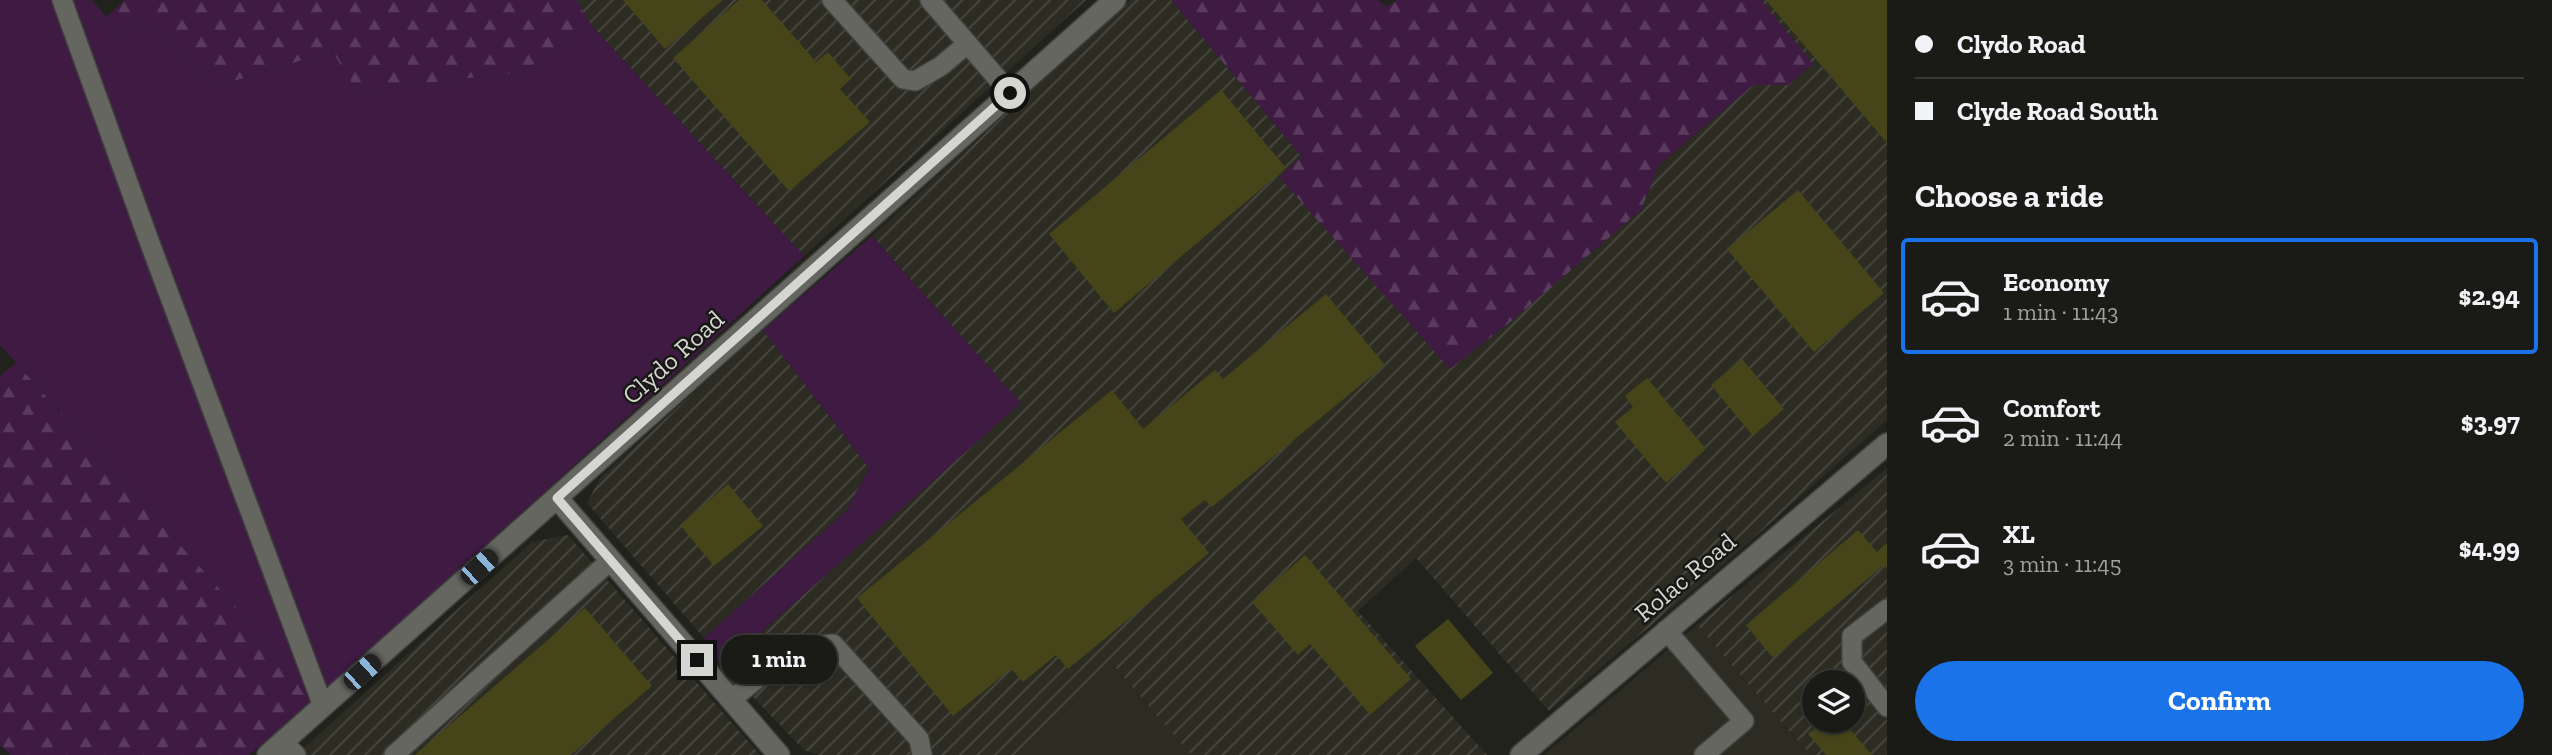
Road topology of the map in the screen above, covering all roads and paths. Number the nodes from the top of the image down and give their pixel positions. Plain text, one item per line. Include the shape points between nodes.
1 (62, 0) edge
2 (832, 0) edge
3 (930, 0) edge
4 (1115, 0) edge
5 (967, 44) junction
6 (1010, 93) junction
7 (1887, 444) edge
8 (557, 498) junction
9 (611, 560) junction
10 (1887, 609) edge
11 (1666, 630) junction
12 (731, 700) junction
13 (323, 706) junction
14 (1887, 707) edge
15 (283, 751) edge
16 (394, 755) edge
17 (779, 755) edge
18 (922, 755) edge
19 (1521, 755) edge
20 (1704, 755) edge

1 - 13 lane
2 - 5 lane via 903,79 915,81
3 - 5 lane
4 - 6 street, Clydo Road
5 - 6 lane
6 - 8 street, Clydo Road
7 - 11 street, Rolac Road
8 - 9 street
8 - 13 street, Clydo Road
9 - 12 street
9 - 16 lane
10 - 14 lane via 1852,636 1852,662
11 - 19 street, Rolac Road
11 - 20 lane via 1744,721
12 - 17 street
12 - 18 lane via 796,647 832,645 919,739
13 - 15 street, Clydo Road

